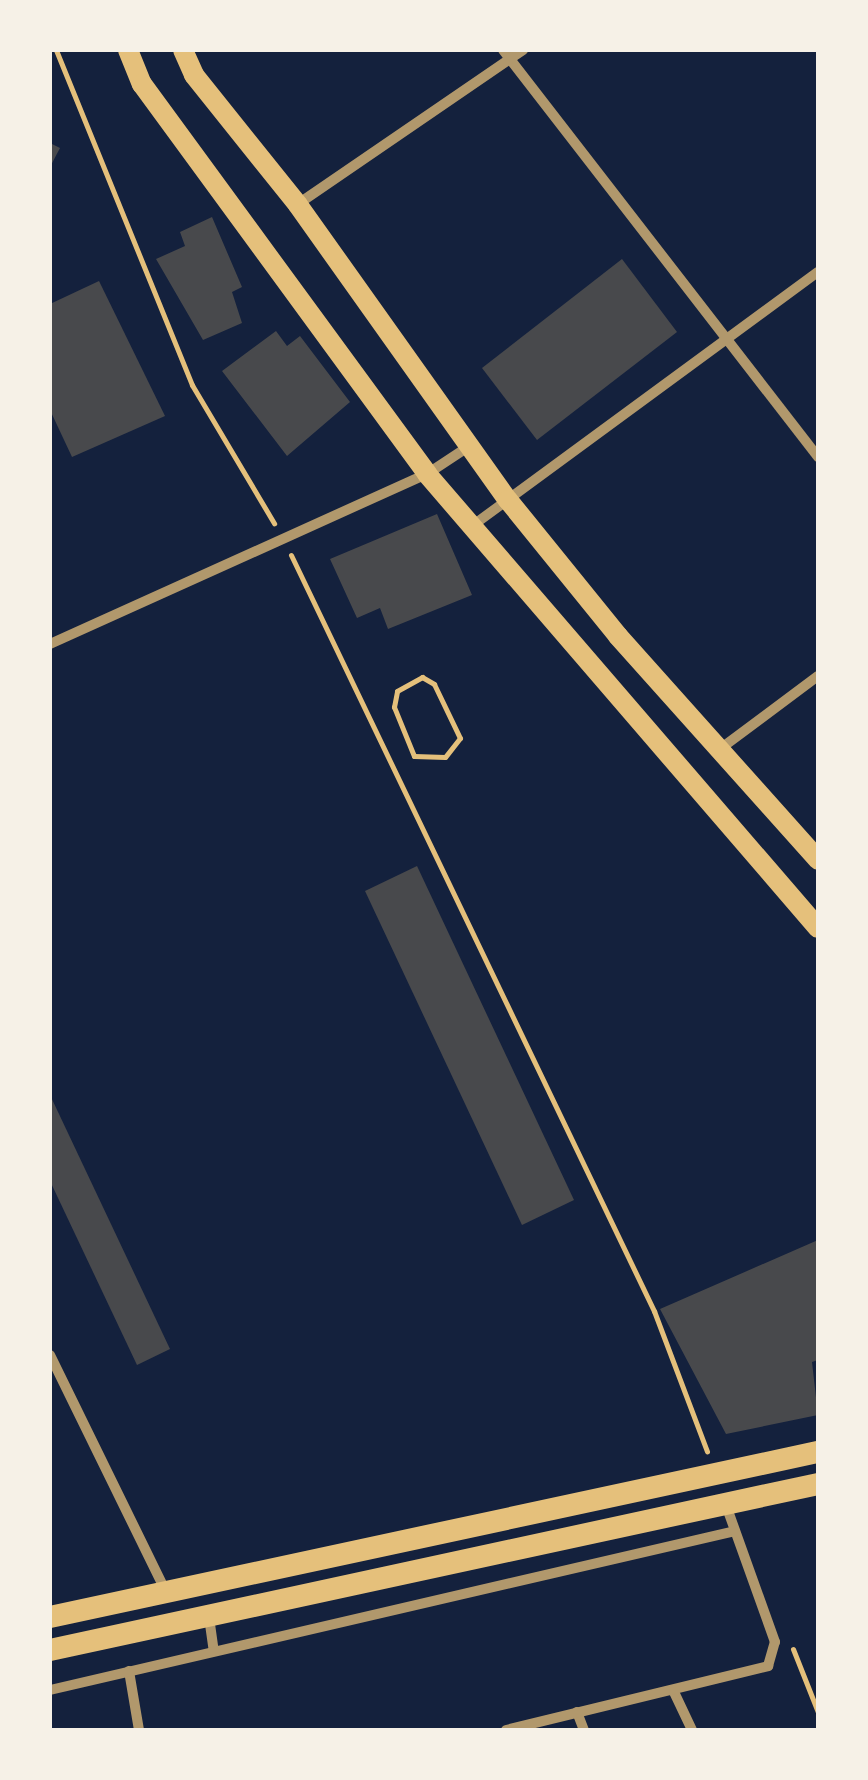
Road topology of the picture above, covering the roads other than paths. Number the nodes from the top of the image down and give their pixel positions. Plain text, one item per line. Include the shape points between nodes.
1 (128, 50) edge
2 (184, 50) edge
3 (523, 50) edge
4 (506, 55) edge
5 (298, 205) junction
6 (818, 272) edge
7 (724, 341) junction
8 (468, 448) junction
9 (818, 457) edge
10 (427, 474) junction
11 (508, 500) junction
12 (471, 527) junction
13 (50, 644) edge
14 (818, 676) edge
15 (719, 750) junction
16 (818, 860) edge
17 (818, 928) edge
18 (50, 1355) edge
19 (818, 1452) edge
20 (818, 1484) edge
21 (726, 1504) junction
22 (736, 1530) junction
23 (167, 1594) junction
24 (50, 1617) edge
25 (208, 1618) junction
26 (50, 1650) edge
27 (214, 1651) junction
28 (129, 1672) junction
29 (50, 1690) edge
30 (674, 1692) junction
31 (577, 1712) junction
32 (140, 1730) edge
33 (506, 1730) edge
34 (584, 1730) edge
35 (692, 1730) edge

1 - 10 main road via 142,84
2 - 5 main road via 194,75
3 - 4 street
4 - 5 street
4 - 7 street
5 - 8 main road
6 - 7 street
7 - 9 street
7 - 11 street
8 - 10 street
8 - 11 main road
10 - 12 main road
10 - 13 street
11 - 12 street
11 - 15 main road
12 - 17 main road
14 - 15 street
15 - 16 main road
18 - 23 street
19 - 23 main road
20 - 21 main road
21 - 22 street
21 - 25 main road
22 - 27 street
22 - 30 street via 775,1642 768,1666
23 - 24 main road
25 - 26 main road
25 - 27 street
27 - 28 street
28 - 29 street
28 - 32 street
30 - 31 street
30 - 35 street
31 - 33 street
31 - 34 street

